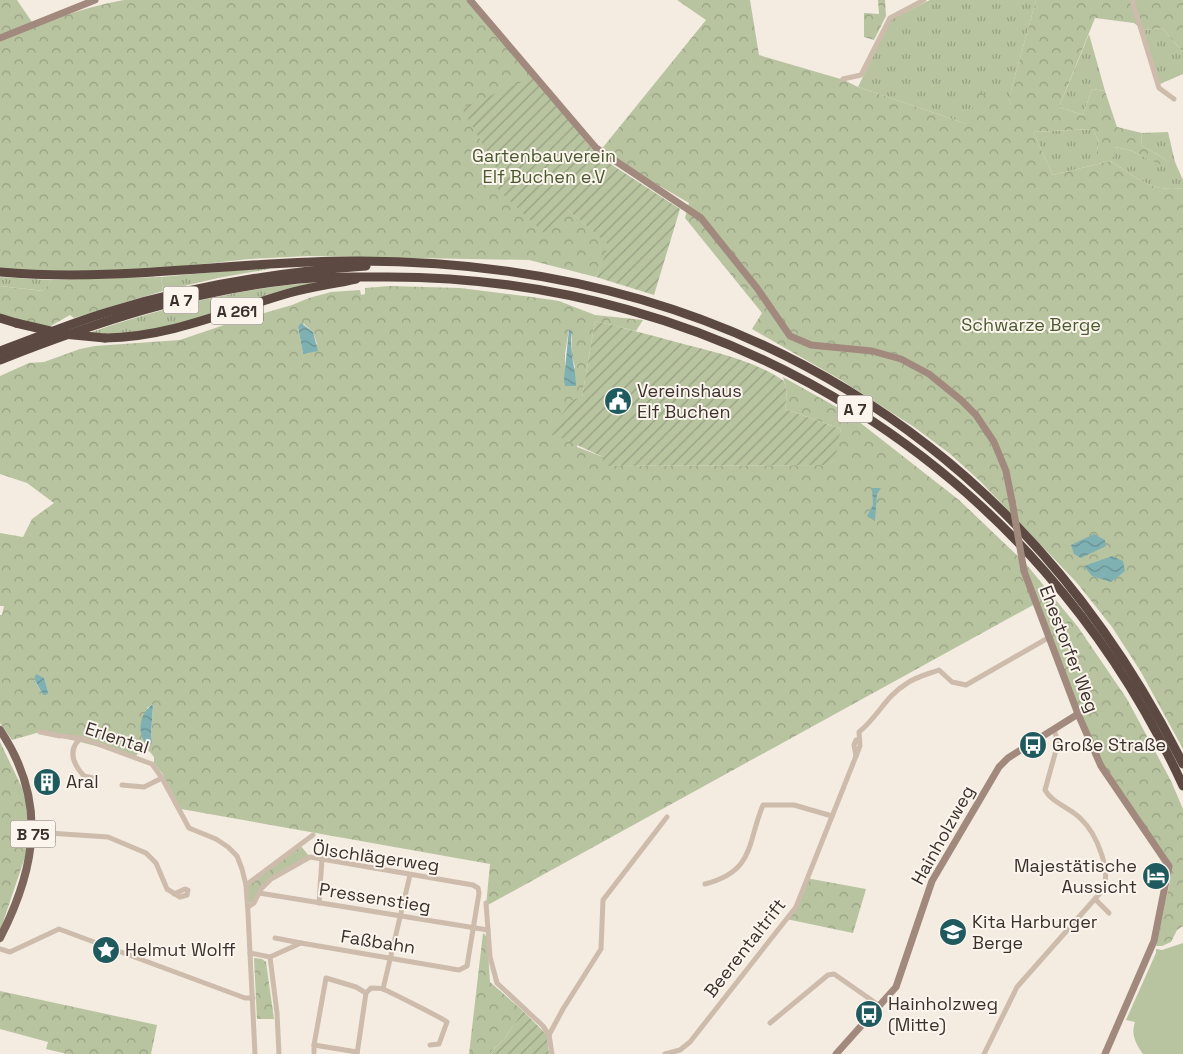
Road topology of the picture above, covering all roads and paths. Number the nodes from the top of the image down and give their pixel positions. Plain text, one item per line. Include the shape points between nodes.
1 (95, 0) edge
2 (470, 0) edge
3 (924, 0) edge
4 (1132, 0) edge
5 (0, 38) edge
6 (843, 78) dead end
7 (1174, 99) dead end
8 (406, 263) junction
9 (0, 272) edge
10 (369, 277) junction
11 (0, 318) edge
12 (0, 351) edge
13 (0, 360) edge
14 (1048, 638) junction
15 (1078, 714) junction
16 (1054, 729) junction
17 (0, 730) edge
18 (40, 732) dead end
19 (79, 740) junction
20 (1183, 764) edge
21 (93, 778) dead end
22 (162, 778) junction
23 (122, 785) dead end
24 (1183, 786) edge
25 (832, 816) junction
26 (667, 817) dead end
27 (33, 832) junction
28 (313, 835) dead end
29 (322, 859) junction
30 (410, 875) junction
31 (705, 884) dead end
32 (246, 885) junction
33 (258, 893) junction
34 (174, 894) dead end
35 (1095, 899) junction
36 (319, 903) junction
37 (486, 903) dead end
38 (248, 907) junction
39 (1109, 913) dead end
40 (400, 916) junction
41 (474, 928) junction
42 (488, 930) junction
43 (0, 938) edge
44 (276, 938) dead end
45 (302, 943) junction
46 (0, 949) edge
47 (250, 953) junction
48 (270, 957) junction
49 (389, 958) junction
50 (383, 989) junction
51 (366, 993) junction
52 (253, 998) junction
53 (880, 1006) junction
54 (770, 1023) dead end
55 (549, 1035) junction
56 (314, 1044) junction
57 (430, 1045) dead end
58 (314, 1052) dead end
59 (682, 1052) edge
60 (357, 1053) edge
61 (255, 1054) edge
62 (279, 1054) edge
63 (552, 1054) edge
64 (665, 1054) edge
65 (836, 1054) edge
66 (984, 1054) edge
67 (1105, 1054) edge

1 - 5 main road
2 - 14 main road, Ehestorfer Weg, bridge via 596,148 700,218 794,339 811,345 889,355 918,367 968,406 990,434 1006,471 1024,571
3 - 6 street via 890,18 861,75
4 - 7 street via 1159,88
8 - 9 highway via 363,260 307,262 102,276
8 - 12 highway, A 7 via 289,272 207,286 106,312
8 - 20 highway, A 7 via 537,275 601,287 650,301 712,322 772,348 865,402 964,476 1004,512 1058,570 1123,658 1148,697
10 - 11 highway, A 261, bridge via 290,293 190,326 129,338 54,333
10 - 13 highway, A 7 via 345,275 290,280 208,294 115,318
10 - 24 highway, A 7 via 484,281 544,290 633,310 741,349 841,400 958,485 1040,567 1116,666
14 - 15 main road, Ehestorfer Weg
14 - 25 street, Beerentaltrift via 966,685 952,682 939,670 911,681 892,695 859,732 859,740 854,745 856,756
15 - 16 main road, Hainholzweg
15 - 67 main road, Ehestorfer Weg via 1101,766 1169,868 1154,941
16 - 35 street via 1058,743 1045,790 1084,821 1102,856 1107,879
16 - 53 main road, Hainholzweg via 1008,758 997,771 932,881 901,978
17 - 27 main road, B 75 via 25,781
18 - 19 street, Erlental
19 - 21 street via 71,756 84,776
19 - 22 street, Erlental via 147,761
22 - 23 street via 144,787
22 - 32 street, Erlental via 189,828 216,839 237,856
25 - 31 street via 794,804 763,805 750,851 737,869 726,877
25 - 59 street, Beerentaltrift via 796,907
26 - 55 street via 603,900 601,948
27 - 34 street via 108,837 146,853 156,863 167,889
27 - 43 main road, B 75 via 26,875
28 - 32 street
29 - 30 street, Ölschlägerweg
29 - 33 street, Ölschlägerweg via 310,857 302,860 271,879
29 - 36 street
30 - 40 street
30 - 41 street, Ölschlägerweg via 478,888
32 - 38 street, Erlental
33 - 36 street, Pressenstieg
33 - 38 street, Ölschlägerweg via 254,904
35 - 39 street
35 - 66 street via 1017,987
36 - 40 street, Pressenstieg
37 - 42 street
38 - 47 street, Erlental
40 - 41 street, Pressenstieg
40 - 49 street
41 - 42 street, Pressenstieg
41 - 49 street, Faßbahn via 467,966 459,970
42 - 55 street via 490,957 497,983
44 - 45 street, Faßbahn
45 - 48 street
45 - 49 street, Faßbahn
46 - 52 street via 10,952 59,929 244,998
47 - 48 street
47 - 52 street, Erlental
48 - 62 street via 278,1013
49 - 50 street
50 - 51 street via 371,988
50 - 57 street via 447,1022 440,1044
51 - 56 street via 326,978
51 - 60 street
52 - 61 street, Erlental
53 - 54 street via 834,974 828,975
53 - 65 main road, Hainholzweg
55 - 63 street
56 - 58 street
56 - 60 street
59 - 64 street, Beerentaltrift

